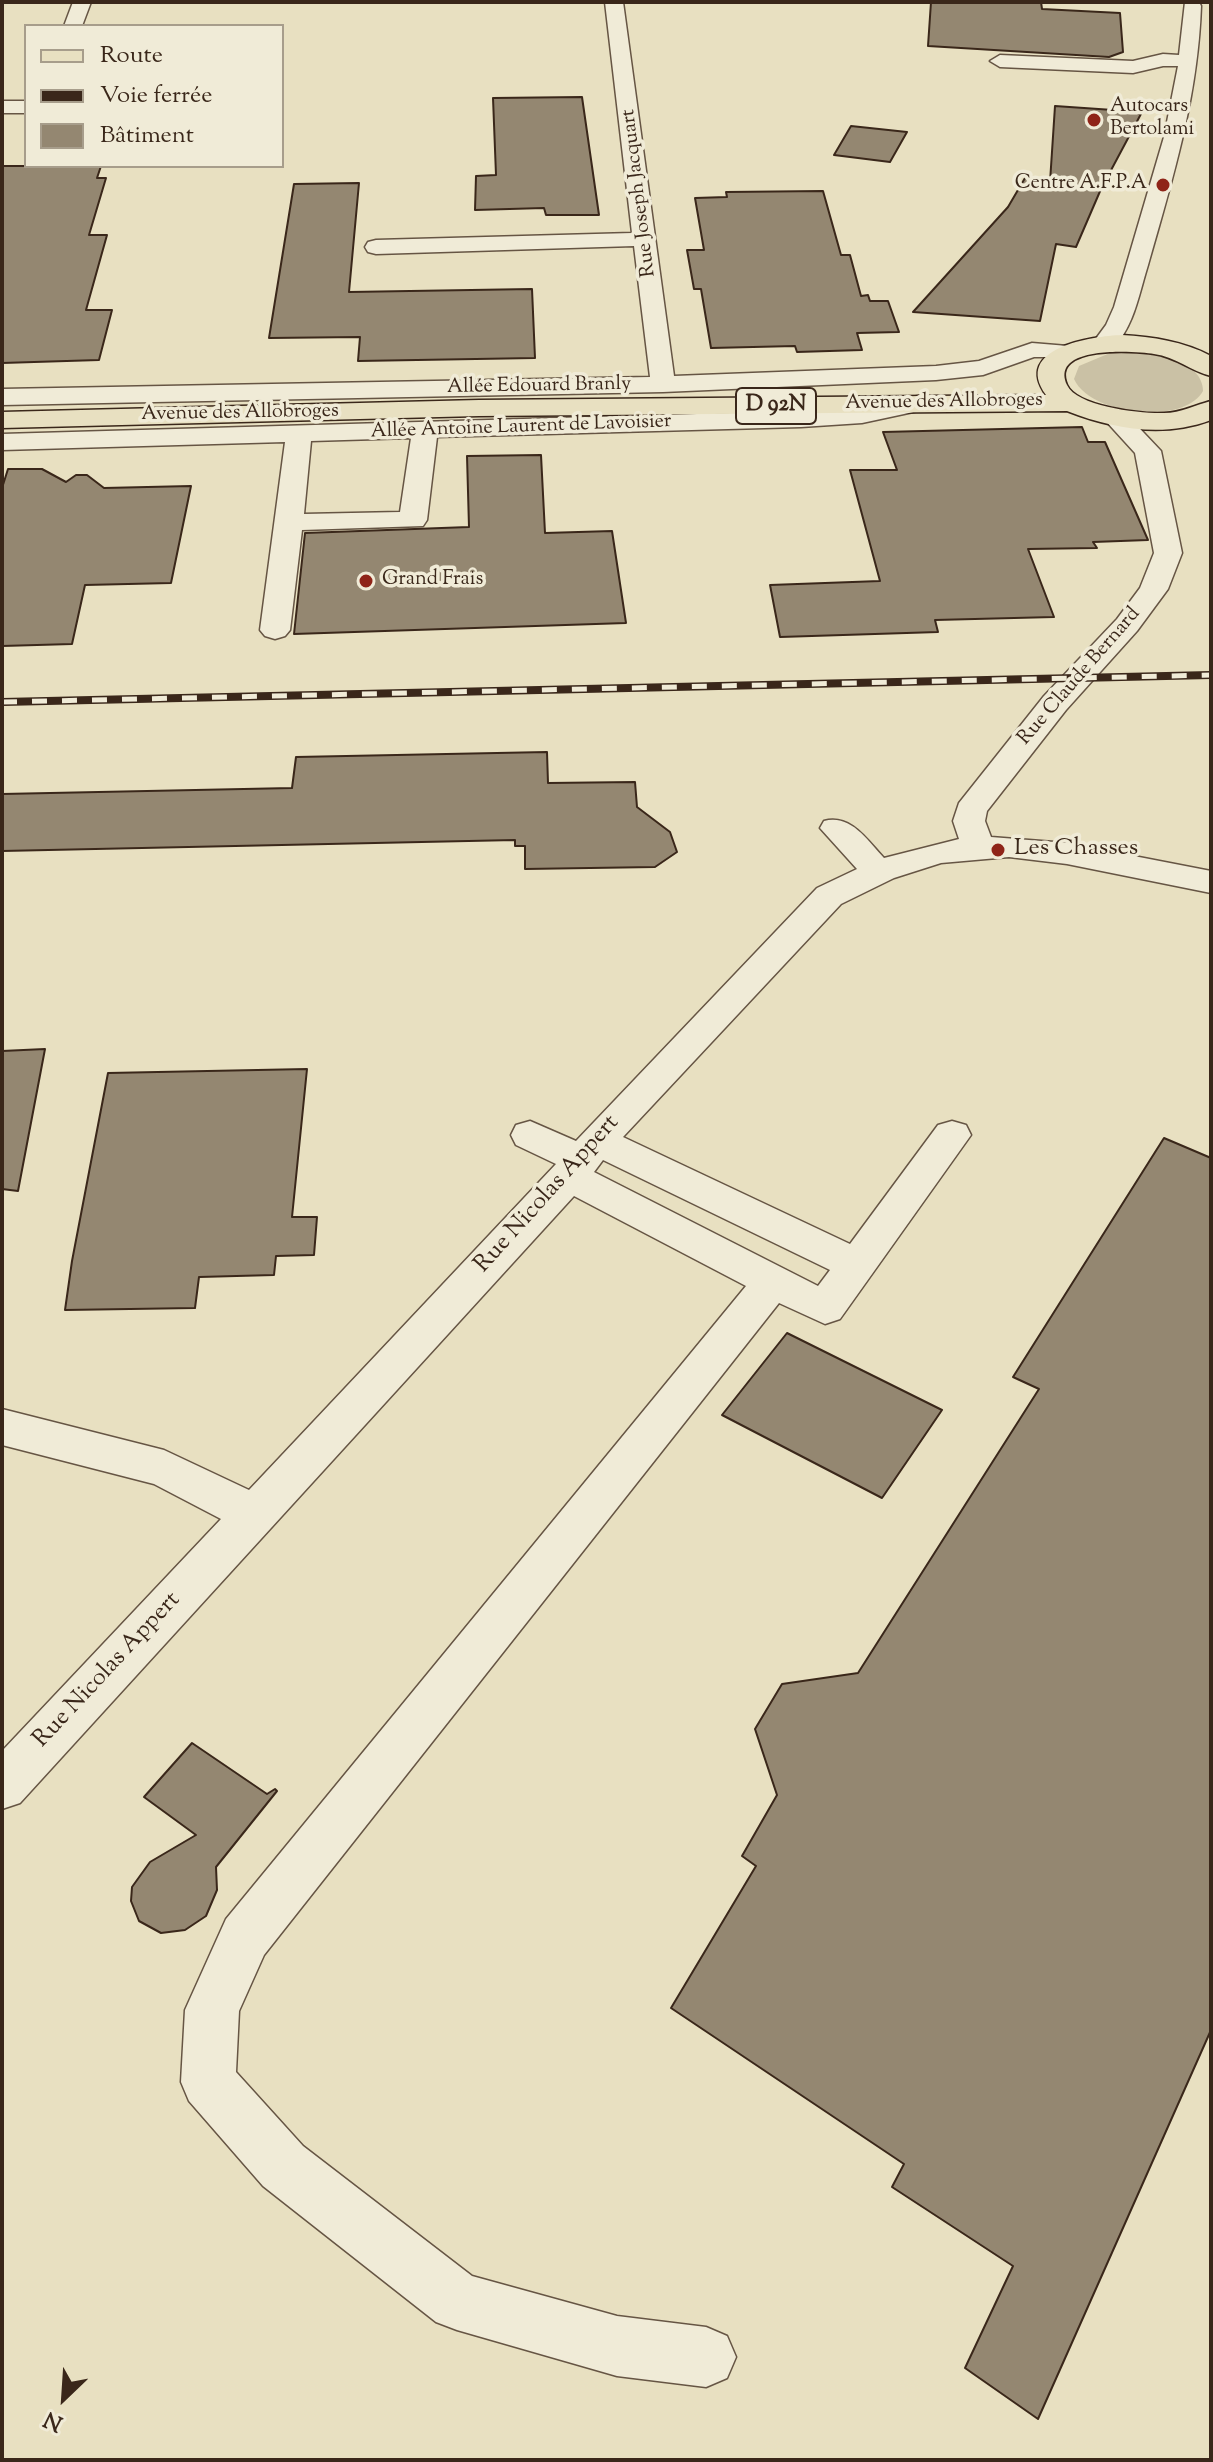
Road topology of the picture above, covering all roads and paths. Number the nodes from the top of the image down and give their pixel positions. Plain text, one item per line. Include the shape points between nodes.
1 (82, 2) edge
2 (614, 2) edge
3 (1191, 4) edge
4 (74, 24) edge
5 (1000, 61) dead end
6 (1189, 61) junction
7 (2, 107) edge
8 (24, 107) edge
9 (645, 239) junction
10 (376, 247) dead end
11 (1124, 319) junction
12 (1104, 344) junction
13 (1167, 348) junction
14 (1062, 361) junction
15 (1211, 368) edge
16 (663, 384) junction
17 (928, 394) junction
18 (2, 397) edge
19 (1073, 403) junction
20 (479, 408) junction
21 (813, 412) junction
22 (1207, 413) edge
23 (1117, 419) junction
24 (2, 420) edge
25 (1167, 422) junction
26 (425, 432) junction
27 (299, 435) junction
28 (2, 442) edge
29 (1148, 451) junction
30 (289, 522) junction
31 (275, 630) dead end
32 (836, 828) dead end
33 (978, 847) junction
34 (879, 872) junction
35 (1211, 882) edge
36 (530, 1135) dead end
37 (952, 1135) dead end
38 (583, 1159) junction
39 (856, 1265) junction
40 (773, 1281) junction
41 (2, 1427) edge
42 (252, 1516) junction
43 (2, 1786) edge
44 (706, 2357) dead end

1 - 4 street
2 - 9 street, Rue Joseph Jacquart
3 - 6 street
5 - 6 street via 1133,67
6 - 11 street via 1174,147
7 - 8 street
9 - 10 street
9 - 16 street, Rue Joseph Jacquart
11 - 12 street
11 - 13 street
12 - 13 main road, Avenue des Allobroges
12 - 14 main road, Avenue des Allobroges
13 - 15 main road, Avenue des Allobroges
14 - 16 street, Allée Edouard Branly via 1032,350 963,371
14 - 17 main road, Avenue des Allobroges / D 92N via 1015,380
14 - 19 main road via 1053,381
16 - 18 street, Allée Edouard Branly
17 - 19 main road, Avenue des Allobroges / D 92N
17 - 20 main road, Avenue des Allobroges / D 92N
17 - 21 main road, Avenue des Allobroges / D 92N
19 - 23 main road, Avenue des Allobroges
20 - 21 main road, Avenue des Allobroges / D 92N
20 - 24 main road, Avenue des Allobroges / D 92N
21 - 26 street, Allée Antoine Laurent de Lavoisier
22 - 25 main road, Avenue des Allobroges
23 - 25 main road, Avenue des Allobroges
23 - 29 street
25 - 29 street
26 - 27 street, Allée Antoine Laurent de Lavoisier
26 - 30 street via 413,520
27 - 28 street, Allée Antoine Laurent de Lavoisier
27 - 30 street
29 - 33 street, Rue Claude Bernard via 1168,553 1154,589 971,810 969,821
30 - 31 street
32 - 34 street
33 - 34 street, Rue Nicolas Appert via 906,861
33 - 35 street, Rue Nicolas Appert via 1056,852
34 - 38 street, Rue Nicolas Appert via 829,896 812,912
36 - 38 street
37 - 39 street
38 - 39 street
38 - 40 street
38 - 42 street, Rue Nicolas Appert
39 - 40 street via 825,1308
40 - 44 street via 245,1937 212,2010 208,2082 283,2166 457,2301 617,2346
41 - 42 street via 164,1468
42 - 43 street, Rue Nicolas Appert

